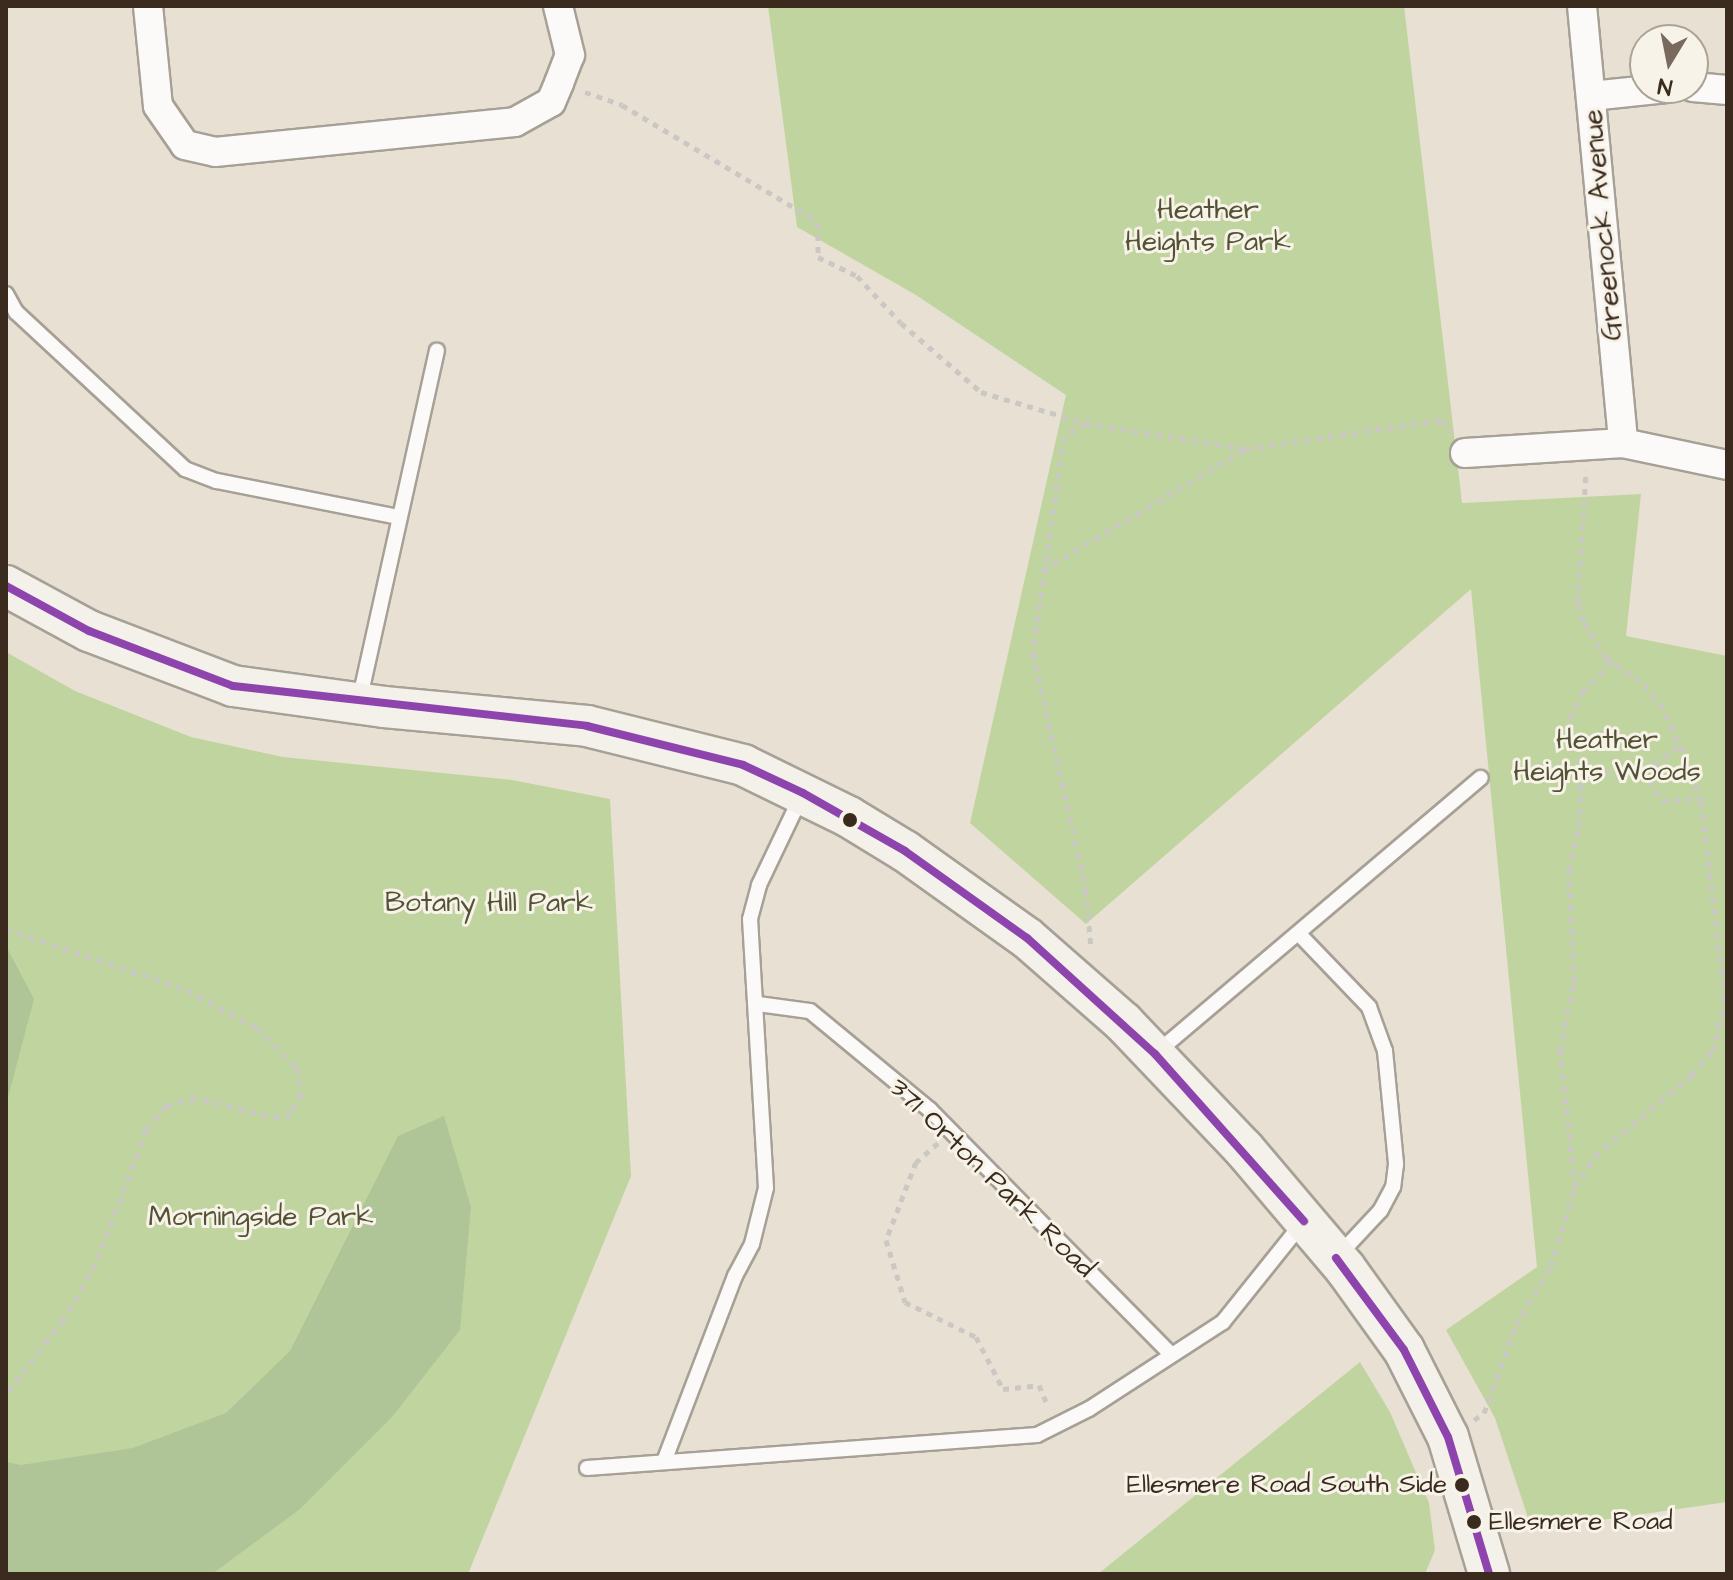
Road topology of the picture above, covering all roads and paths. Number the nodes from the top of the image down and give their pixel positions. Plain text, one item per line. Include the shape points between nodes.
1 (148, 6) edge
2 (558, 6) edge
3 (1582, 6) edge
4 (559, 83) junction
5 (1629, 92) edge
6 (1591, 96) junction
7 (6, 294) edge
8 (437, 351) dead end
9 (1085, 423) junction
10 (1623, 443) junction
11 (1586, 445) junction
12 (1245, 449) junction
13 (1465, 453) joint
14 (1727, 465) edge
15 (398, 517) junction
16 (1042, 570) junction
17 (6, 586) edge
18 (1612, 662) junction
19 (359, 702) junction
20 (1681, 744) junction
21 (1582, 762) junction
22 (1643, 770) junction
23 (1481, 778) dead end
24 (803, 793) junction
25 (1700, 799) junction
26 (6, 929) edge
27 (1300, 935) junction
28 (1095, 998) junction
29 (758, 1004) junction
30 (1155, 1054) junction
31 (951, 1132) junction
32 (1575, 1187) junction
33 (1304, 1221) junction
34 (1336, 1258) junction
35 (1171, 1354) junction
36 (6, 1394) edge
37 (1056, 1426) junction
38 (1448, 1437) junction
39 (665, 1459) junction
40 (587, 1468) dead end
41 (1489, 1574) edge

1 - 4 street via 158,106 185,145 215,152 515,122 551,102
2 - 4 street via 570,55
3 - 6 street, Greenock Avenue
4 - 9 path via 622,105 818,222 818,257 857,276 901,323 981,392
5 - 6 street
6 - 10 street, Greenock Avenue
7 - 15 lane via 16,312 185,469 217,481
8 - 15 lane
9 - 12 path
9 - 16 path via 1064,437
10 - 11 street
10 - 14 street
11 - 13 street
11 - 18 path via 1578,602 1592,639
12 - 13 path via 1442,420
12 - 16 path
15 - 19 lane
16 - 28 path via 1033,653 1086,890
17 - 19 street via 89,631 164,663 266,692
18 - 20 path via 1653,694
18 - 21 path via 1583,691 1568,723
19 - 24 street via 645,737 743,765
20 - 22 path
20 - 25 path
21 - 22 path via 1619,777
21 - 32 path via 1579,826 1569,871 1574,982 1560,1050
22 - 25 path via 1662,801
23 - 27 lane
24 - 28 street via 963,891
24 - 29 lane via 753,901 750,936
25 - 32 path via 1725,980 1713,1051 1595,1156
26 - 36 path via 187,990 257,1028 297,1068 301,1094 291,1113 279,1118 195,1098 166,1106 146,1130 96,1264 63,1320
27 - 30 lane
27 - 34 lane via 1369,1007 1385,1051 1396,1164 1393,1187 1380,1211
28 - 30 street
29 - 31 lane, 371 Orton Park Road via 810,1011
29 - 39 lane via 766,1188 752,1244
30 - 33 street
31 - 35 lane, 371 Orton Park Road
31 - 37 path via 916,1162 886,1240 905,1302 976,1337 1003,1389 1039,1385
32 - 38 path via 1551,1266 1516,1325 1484,1413
33 - 34 street
33 - 35 lane via 1223,1322
34 - 38 street via 1404,1350
35 - 37 lane
37 - 39 lane via 1037,1435
38 - 41 street
39 - 40 lane

